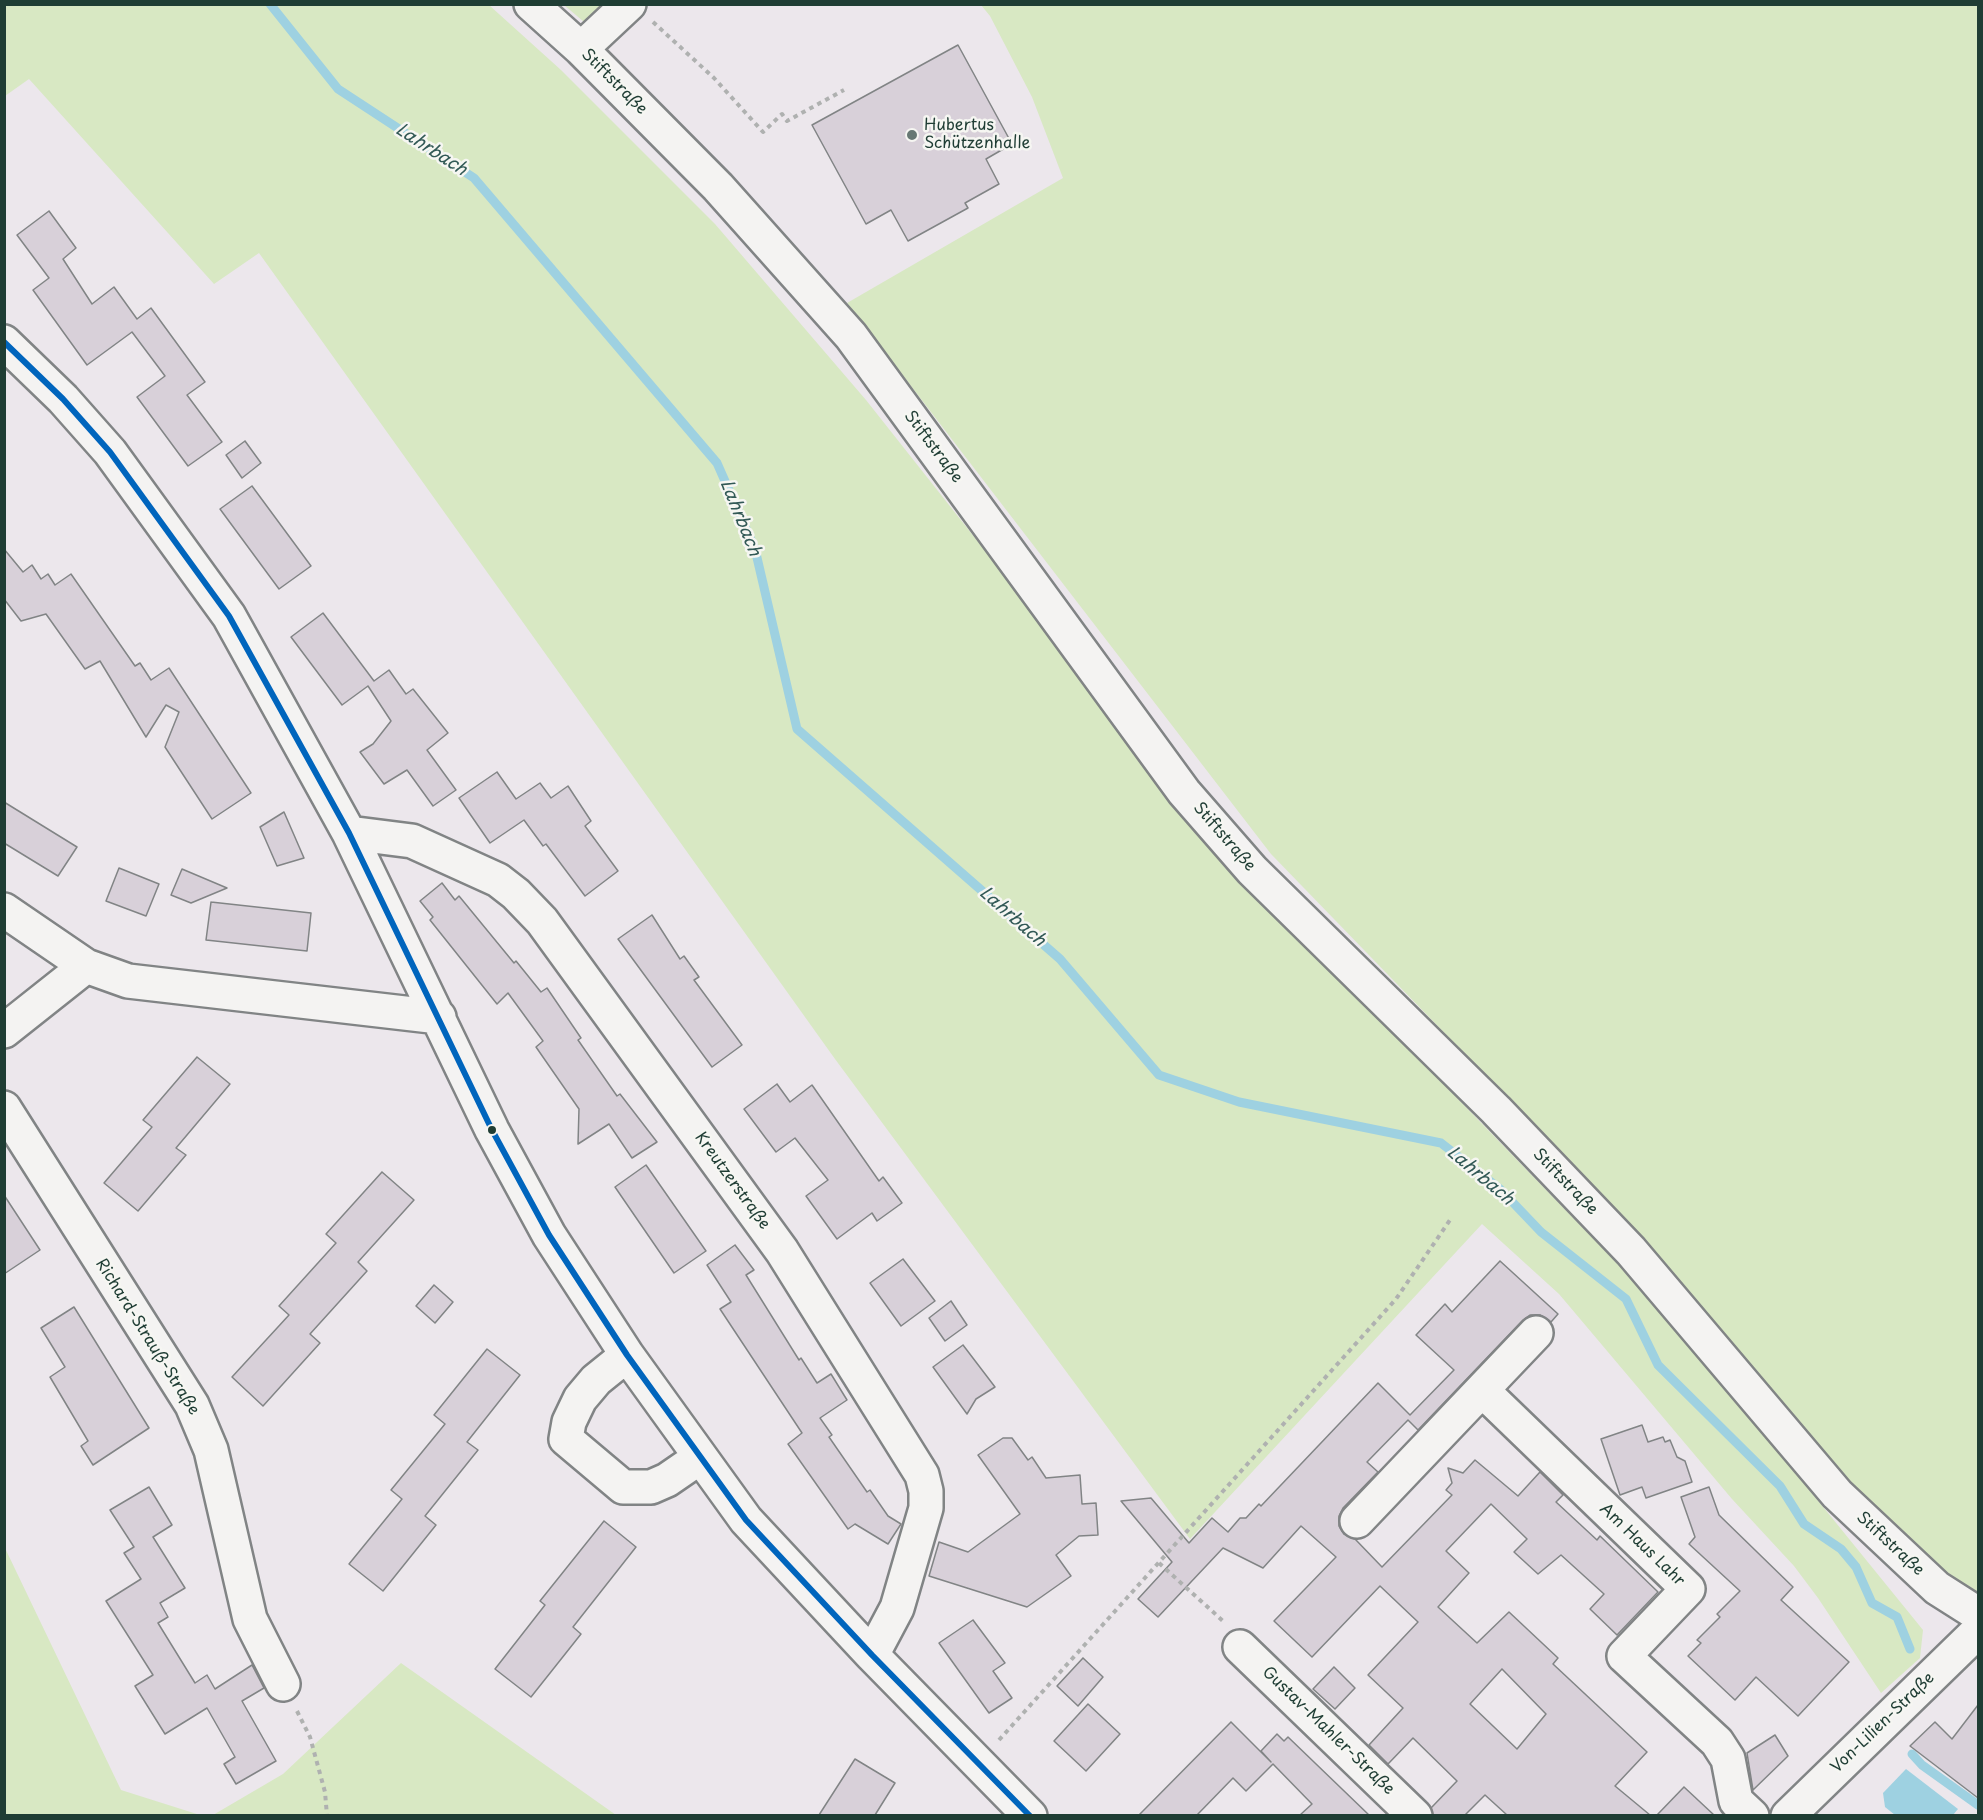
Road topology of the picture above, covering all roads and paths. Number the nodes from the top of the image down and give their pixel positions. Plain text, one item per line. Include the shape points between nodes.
1 (531, 4) edge
2 (640, 13) edge
3 (581, 49) junction
4 (844, 90) dead end
5 (4, 342) edge
6 (349, 833) junction
7 (4, 910) edge
8 (86, 966) junction
9 (439, 1017) junction
10 (4, 1031) edge
11 (4, 1108) edge
12 (1450, 1220) dead end
13 (1536, 1333) dead end
14 (627, 1355) junction
15 (1482, 1390) junction
16 (699, 1458) junction
17 (1357, 1521) dead end
18 (1159, 1563) junction
19 (1978, 1614) edge
20 (1978, 1631) edge
21 (1240, 1647) joint
22 (872, 1655) junction
23 (284, 1684) joint
24 (979, 1762) junction
25 (327, 1815) edge
26 (1030, 1815) edge
27 (1416, 1815) edge
28 (1752, 1815) edge
29 (1788, 1815) edge

1 - 3 street, Stiftstraße
2 - 3 street
2 - 4 path via 714,78 763,132 782,114 788,121
3 - 19 street, Stiftstraße via 718,187 851,336 1184,792 1252,870 1497,1110 1623,1243 1837,1494 1937,1588
5 - 6 street via 110,452 230,615
6 - 9 street
6 - 22 street, Kreutzerstraße via 412,841 498,880 516,894 549,931 782,1251 922,1475 926,1491 926,1508 897,1608
7 - 8 street
8 - 9 street via 128,981
8 - 10 street
9 - 14 street via 492,1130 549,1235
11 - 23 street, Richard-Strauß-Straße via 192,1405 211,1450 250,1620
12 - 18 path via 1396,1299
13 - 15 street
14 - 16 street
14 - 16 street via 580,1399 566,1439 623,1487 651,1487
15 - 17 street
15 - 28 street, Am Haus Lahr via 1688,1589 1624,1656 1717,1742 1728,1759 1736,1801
16 - 22 street via 746,1520
18 - 21 path via 1234,1631
18 - 24 path
20 - 29 street, Von-Lilien-Straße
21 - 27 street, Gustav-Mahler-Straße
22 - 24 street
23 - 25 path via 310,1737
24 - 26 street

